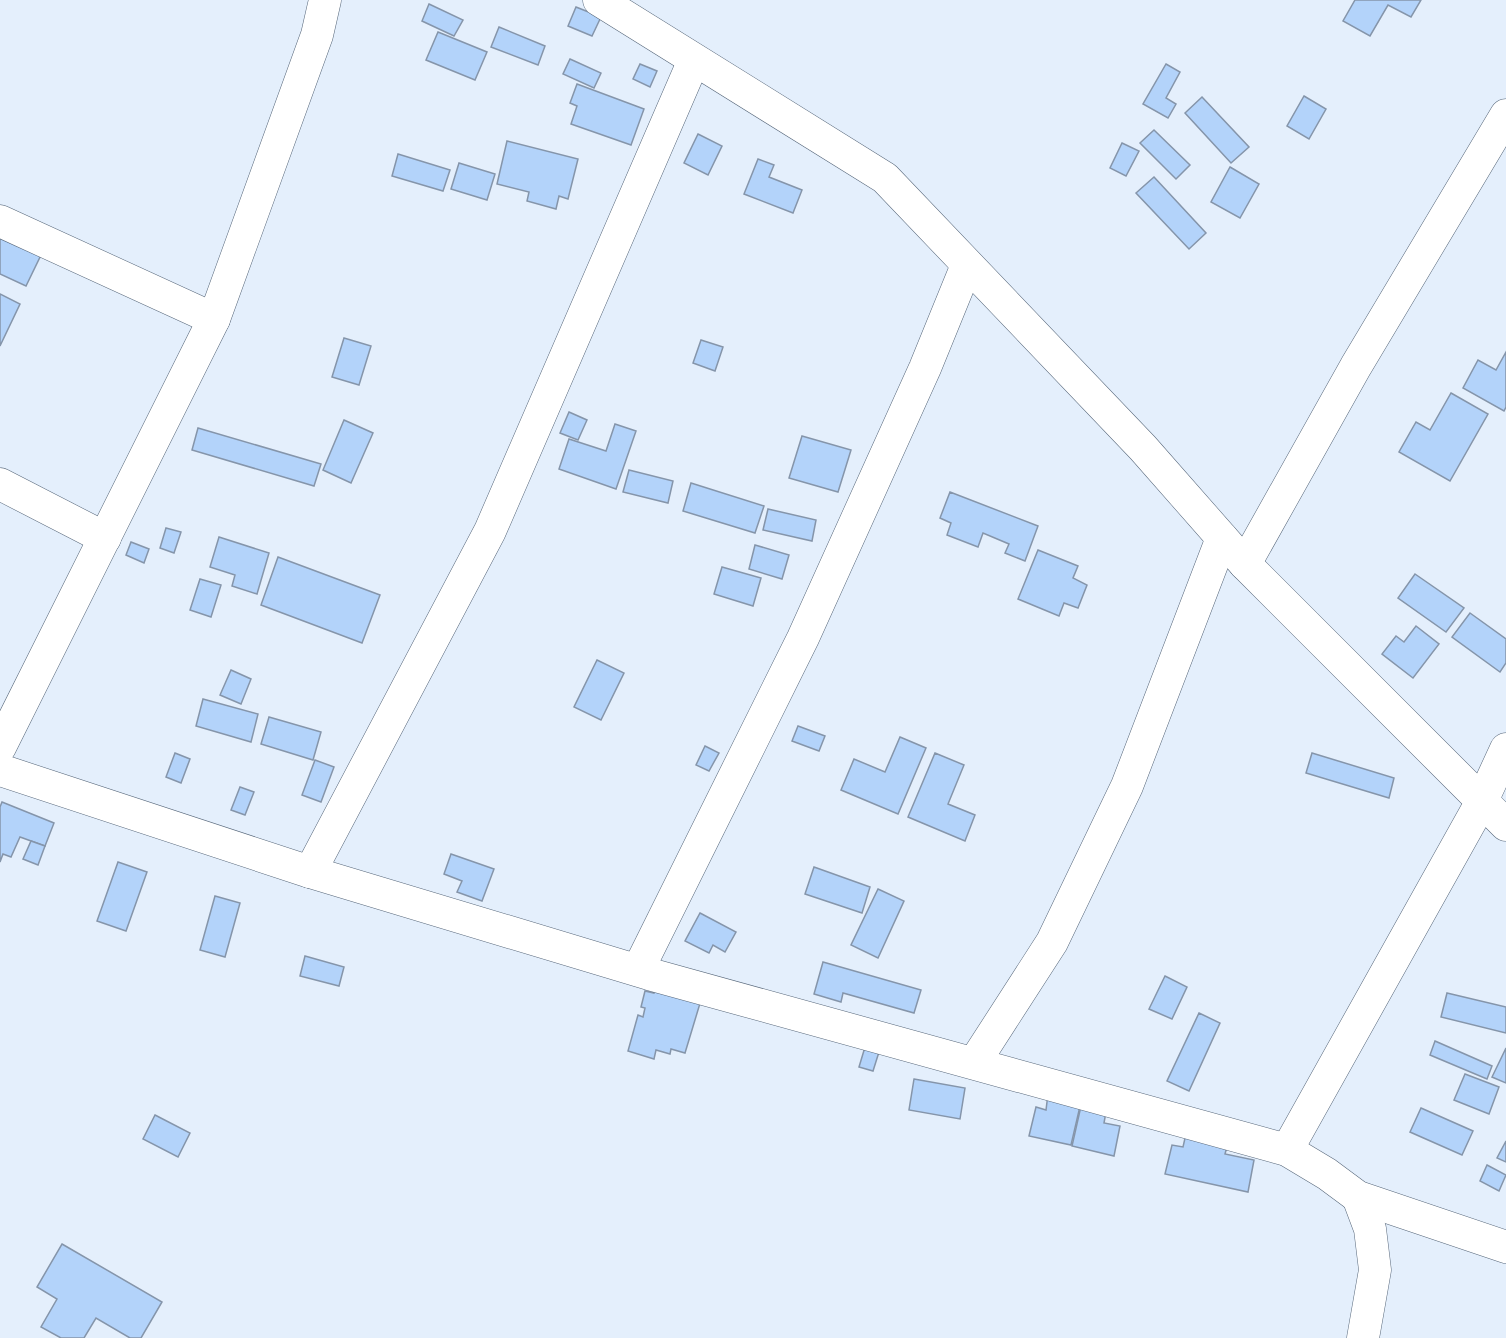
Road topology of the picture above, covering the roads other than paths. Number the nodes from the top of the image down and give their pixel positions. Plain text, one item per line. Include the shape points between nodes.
1 (325, 0) edge
2 (599, 0) edge
3 (694, 60) junction
4 (1506, 115) edge
5 (0, 221) edge
6 (967, 265) junction
7 (214, 319) junction
8 (0, 484) edge
9 (105, 537) junction
10 (1222, 538) junction
11 (1245, 564) junction
12 (0, 747) edge
13 (1506, 749) edge
14 (0, 771) edge
15 (1482, 801) junction
16 (1506, 825) edge
17 (310, 872) junction
18 (638, 970) junction
19 (974, 1064) junction
20 (1287, 1150) junction
21 (1358, 1197) junction
22 (1506, 1247) edge
23 (1363, 1338) edge

1 - 7 street via 317,35
2 - 3 street
3 - 6 street via 885,178
3 - 17 street via 490,531
4 - 11 street via 1356,366
5 - 7 street
6 - 10 street via 1143,448
6 - 18 street via 925,368 803,638
7 - 9 street
8 - 9 street
9 - 12 street
10 - 11 street
10 - 19 street via 1126,786 1052,942
11 - 15 street
13 - 15 street
14 - 17 street
15 - 16 street
15 - 20 street
17 - 18 street
18 - 19 street
19 - 20 street
20 - 21 street
21 - 22 street
21 - 23 street via 1370,1228 1375,1270

